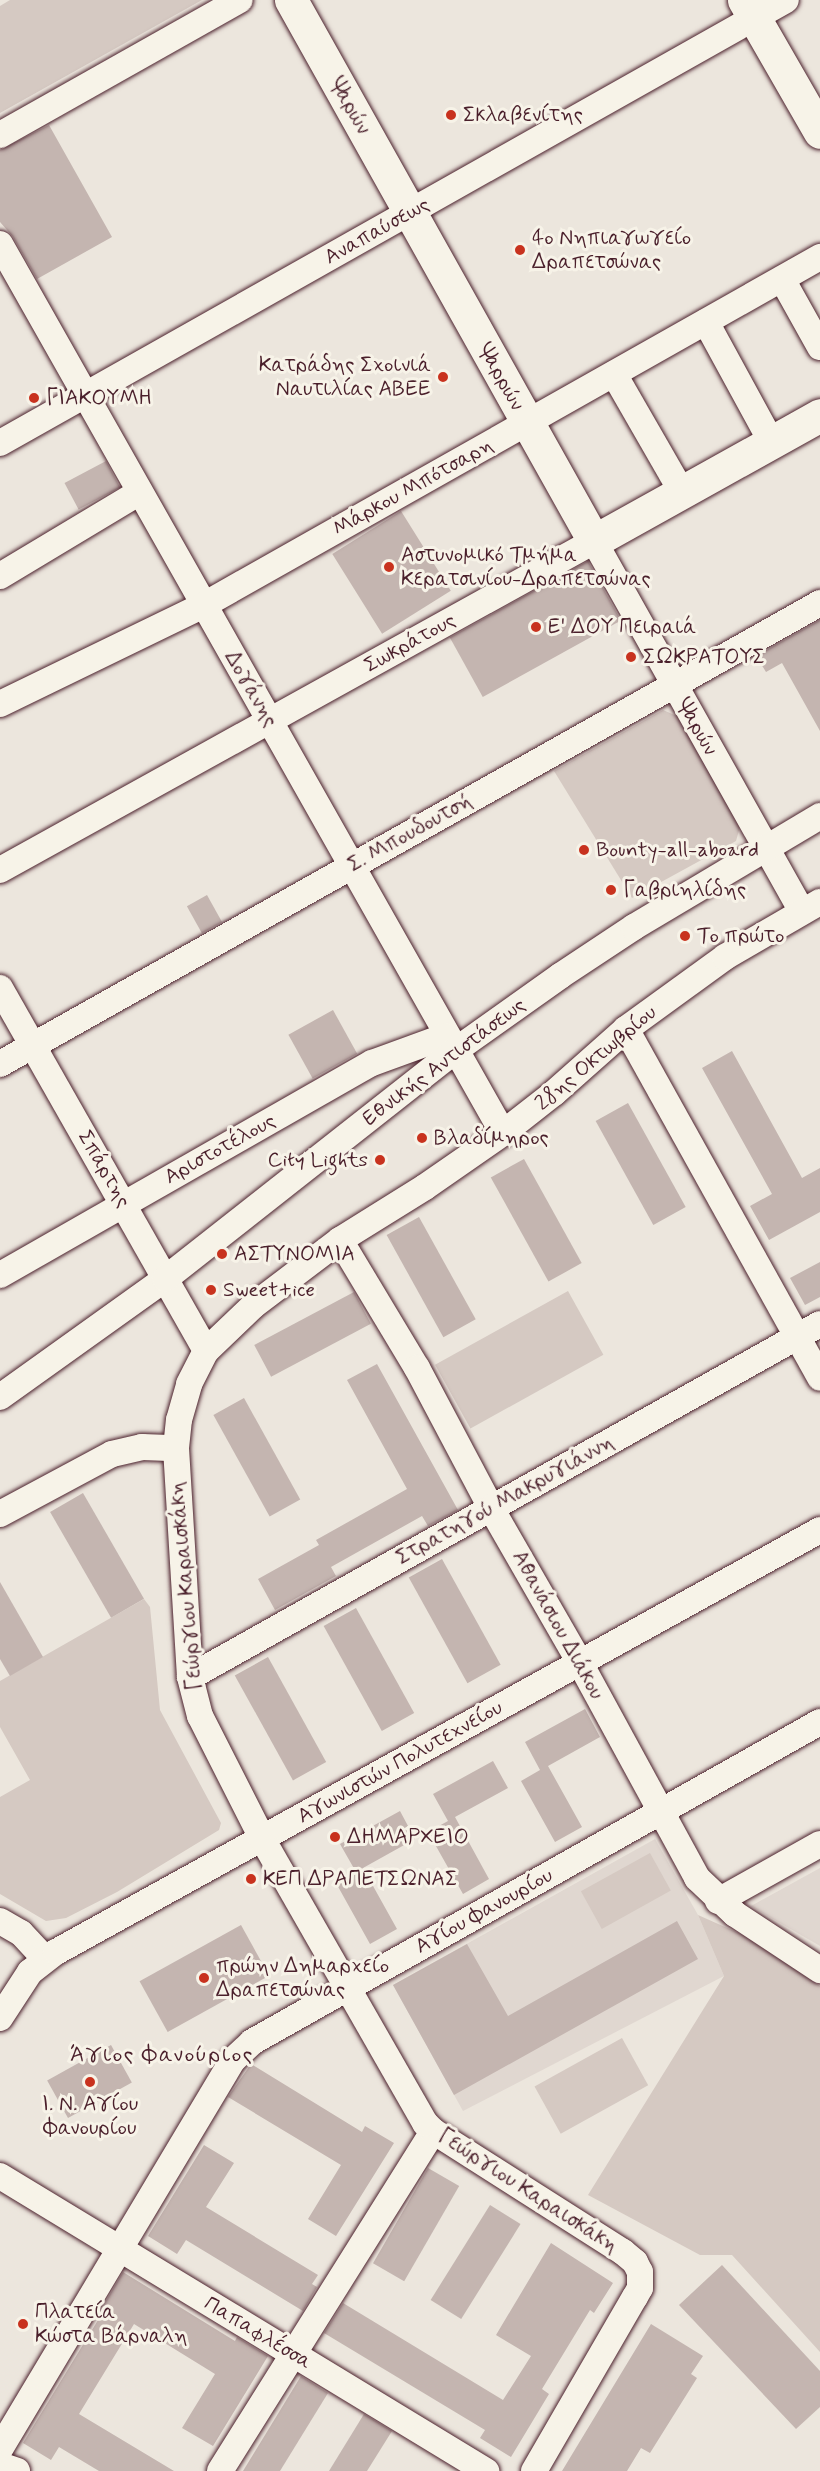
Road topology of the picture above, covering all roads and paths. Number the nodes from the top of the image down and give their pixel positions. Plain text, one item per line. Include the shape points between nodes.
1 (240, 0) edge
2 (291, 0) edge
3 (786, 0) edge
4 (749, 9) edge
5 (820, 132) edge
6 (0, 135) edge
7 (409, 213) junction
8 (0, 244) edge
9 (820, 257) edge
10 (782, 279) junction
11 (10, 283) edge
12 (706, 322) junction
13 (820, 347) edge
14 (614, 374) junction
15 (86, 395) junction
16 (820, 415) edge
17 (527, 423) junction
18 (765, 430) dead end
19 (0, 443) edge
20 (675, 480) dead end
21 (140, 492) junction
22 (594, 541) junction
23 (0, 576) edge
24 (820, 603) edge
25 (204, 605) junction
26 (674, 685) junction
27 (0, 704) edge
28 (269, 721) junction
29 (820, 816) edge
30 (765, 848) junction
31 (351, 866) junction
32 (0, 870) edge
33 (811, 907) edge
34 (0, 988) edge
35 (626, 1029) junction
36 (451, 1043) junction
37 (33, 1046) junction
38 (0, 1064) edge
39 (503, 1133) junction
40 (123, 1203) junction
41 (340, 1240) junction
42 (0, 1275) edge
43 (165, 1279) junction
44 (820, 1324) edge
45 (797, 1337) junction
46 (206, 1351) junction
47 (820, 1378) edge
48 (0, 1397) edge
49 (176, 1448) junction
50 (491, 1508) junction
51 (0, 1514) edge
52 (820, 1530) edge
53 (580, 1663) junction
54 (190, 1677) junction
55 (820, 1722) edge
56 (660, 1811) junction
57 (262, 1838) junction
58 (820, 1844) edge
59 (718, 1900) junction
60 (0, 1921) edge
61 (45, 1959) junction
62 (820, 1970) edge
63 (347, 1988) junction
64 (0, 2018) edge
65 (433, 2131) junction
66 (0, 2176) edge
67 (120, 2248) junction
68 (292, 2354) junction
69 (0, 2449) edge
70 (0, 2465) edge
71 (17, 2471) edge
72 (220, 2471) edge
73 (486, 2471) edge
74 (534, 2471) edge

1 - 6 street
2 - 7 main road, Ψαρών
3 - 4 street, Αναπαύσεως
4 - 5 main road
4 - 7 street, Αναπαύσεως
7 - 15 street, Αναπαύσεως
7 - 17 main road, Ψαρρών
8 - 11 street, Δογάνης
9 - 10 street, Μάρκου Μπότσαρη
10 - 12 street, Μάρκου Μπότσαρη
10 - 13 street
11 - 15 street, Δογάνης
12 - 14 street, Μάρκου Μπότσαρη
12 - 18 street
14 - 17 street, Μάρκου Μπότσαρη
14 - 20 street
15 - 19 street, Αναπαύσεως
15 - 21 street, Δογάνης
16 - 22 main road, Σωκράτους
17 - 22 main road, Ψαρρών
17 - 25 street, Μάρκου Μπότσαρη
21 - 23 street
21 - 25 street, Δογάνης
22 - 26 street, Ψαρών
22 - 28 street, Σωκράτους
24 - 26 street, Σ. Μπουδουτσή
25 - 27 street, Μάρκου Μπότσαρη
25 - 28 street, Δογάνης
26 - 30 street, Ψαρών
26 - 31 street, Σ. Μπουδουτσή
28 - 31 street, Δογάνης
28 - 32 street, Σωκράτους
29 - 30 street, Εθνικής Αντιστάσεως
30 - 33 street, Ψαρών
30 - 36 street, Εθνικής Αντιστάσεως
31 - 36 street, Δογάνης
31 - 37 street, Σ. Μπουδουτσή
33 - 35 street, 28ης Οκτωβρίου via 725,957
34 - 37 street, Σπάρτης
35 - 39 street, 28ης Οκτωβρίου
35 - 45 street
36 - 39 street, Δογάνης
36 - 40 street, Αριστοτέλους via 372,1063
36 - 43 street, Εθνικής Αντιστάσεως
37 - 38 street, Σ. Μπουδουτσή
37 - 40 street, Σπάρτης
39 - 41 street, 28ης Οκτωβρίου
40 - 42 street, Αριστοτέλους
40 - 43 street, Σπάρτης
41 - 46 street, 28ης Οκτωβρίου via 253,1306
41 - 50 street, Αθανάσιου Διάκου via 417,1368
43 - 46 street, Σπάρτης
43 - 48 street, Εθνικής Αντιστάσεως
44 - 45 street, Στρατηγού Μακρυγιάννη
45 - 47 street
45 - 50 street, Στρατηγού Μακρυγιάννη
46 - 49 street, Γεώργιου Καραισκάκη via 184,1401
49 - 51 street via 126,1449
49 - 54 street, Γεώργιου Καραισκάκη
50 - 53 street, Αθανάσιου Διάκου
50 - 54 street, Στρατηγού Μακρυγιάννη
52 - 53 street, Αγωνιστών Πολυτεχνείου
53 - 56 street, Αθανάσιου Διάκου
53 - 57 street, Αγωνιστών Πολυτεχνείου
54 - 57 street, Γεώργιου Καραισκάκη via 201,1716
55 - 56 street, Αγίου Φανουρίου
56 - 59 street, Αθανάσιου Διάκου via 697,1878
56 - 63 street, Αγίου Φανουρίου
57 - 61 street, Αγωνιστών Πολυτεχνείου
57 - 63 street, Γεώργιου Καραισκάκη
58 - 59 street
59 - 62 street, Αθανάσιου Διάκου
60 - 61 street via 21,1933
61 - 64 street, Αγωνιστών Πολυτεχνείου via 30,1972
63 - 65 street, Γεώργιου Καραισκάκη via 420,2116
63 - 67 street, Αγίου Φανουρίου via 252,2042 232,2060
65 - 68 street
65 - 74 street, Γεώργιου Καραισκάκη via 623,2252 638,2266 641,2281 635,2297
66 - 67 street, Παπαφλέσσα
67 - 68 street, Παπαφλέσσα
67 - 69 street, Αγίου Φανουρίου
68 - 72 street
68 - 73 street, Παπαφλέσσα
70 - 71 street

